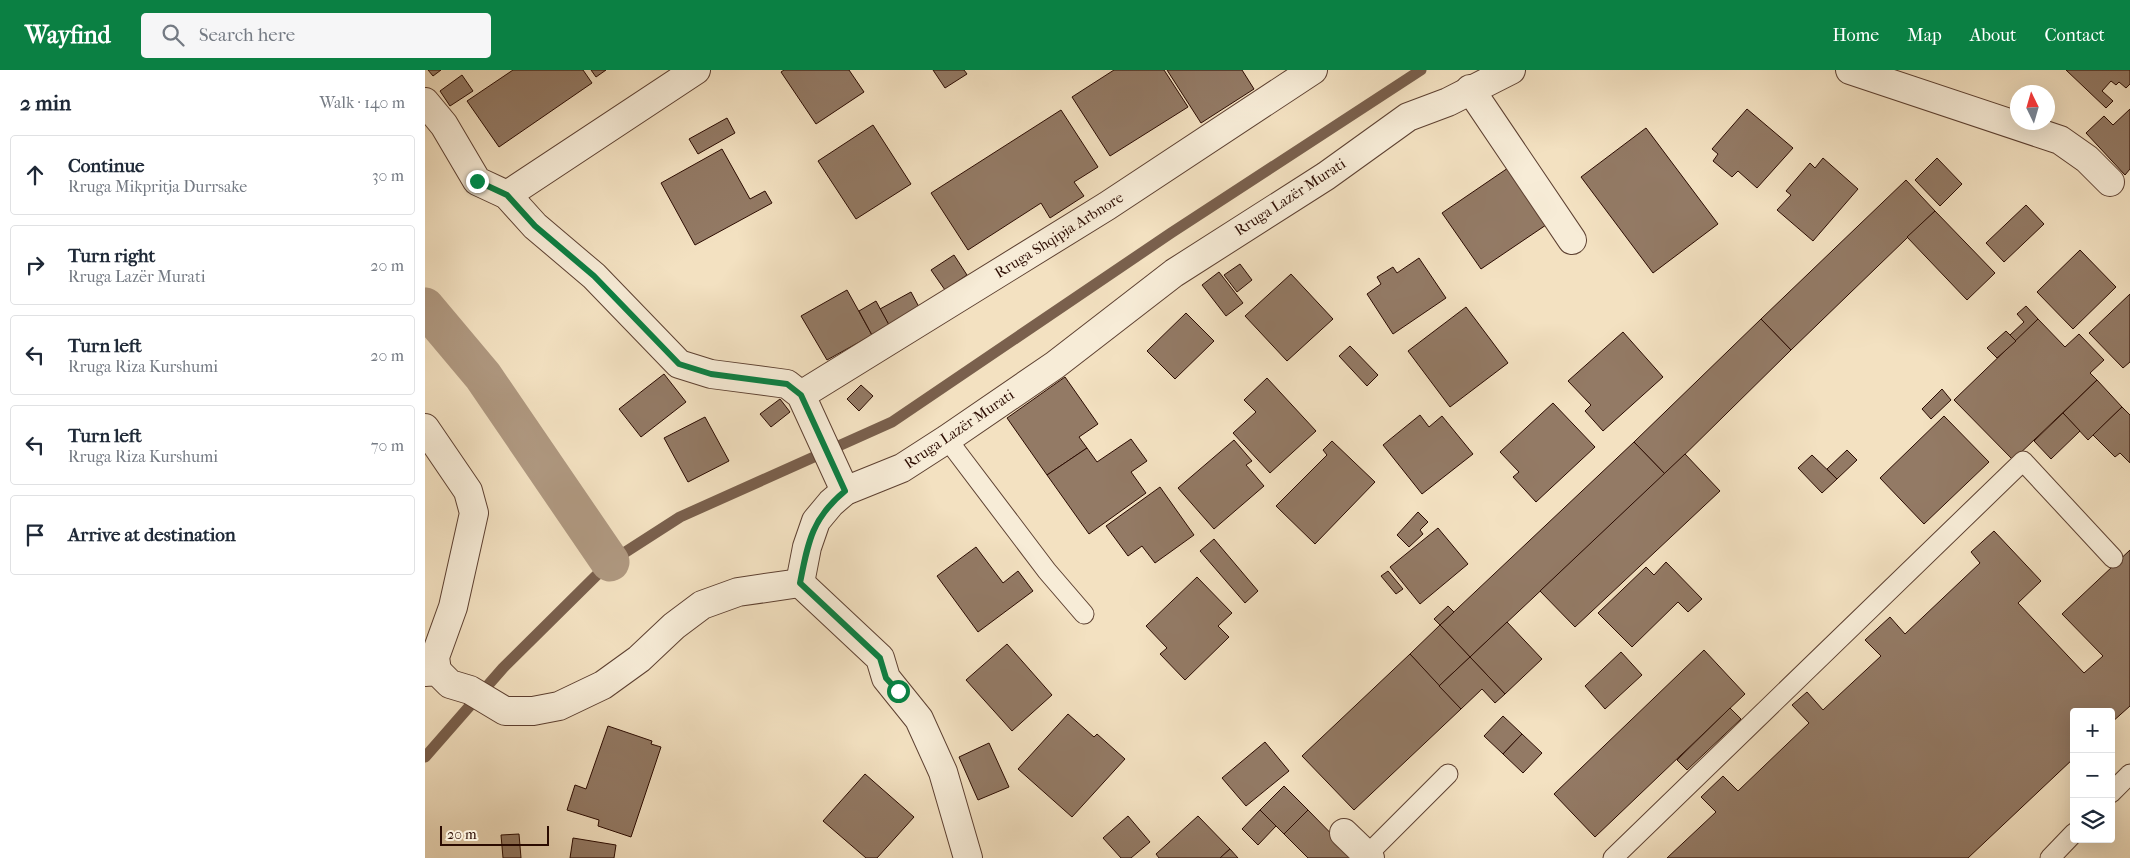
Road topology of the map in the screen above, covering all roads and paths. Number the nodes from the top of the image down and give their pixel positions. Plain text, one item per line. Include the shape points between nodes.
1 (696, 70) edge
2 (1313, 70) edge
3 (1511, 70) edge
4 (1850, 70) edge
5 (1470, 89) junction
6 (425, 102) edge
7 (2110, 182) dead end
8 (507, 195) junction
9 (1572, 240) dead end
10 (801, 395) junction
11 (425, 428) edge
12 (947, 439) junction
13 (845, 491) junction
14 (2113, 558) dead end
15 (800, 583) junction
16 (1084, 614) dead end
17 (431, 662) edge
18 (1449, 774) dead end
19 (2130, 774) edge
20 (2115, 789) edge
21 (1344, 833) dead end
22 (2070, 837) edge
23 (1369, 856) edge
24 (1616, 857) edge
25 (968, 858) edge
26 (2050, 858) edge

1 - 8 street
2 - 10 street, Rruga Shqipja Arbnore via 1107,206
3 - 5 street, Rruga Lazër Murati
4 - 7 street via 2060,140 2087,159
5 - 9 street
5 - 12 street, Rruga Lazër Murati via 1448,102 1408,117 1318,182 1174,273 1055,365
6 - 8 street via 444,125 477,181
8 - 10 street via 535,226 594,276 679,364 711,374 787,384
10 - 13 street
11 - 17 street via 468,492 475,513 453,607
12 - 13 street, Rruga Lazër Murati via 902,468
12 - 16 lane via 1047,571
13 - 15 street, Rruga Lazër Murati via 816,521
14 - 24 lane via 2023,461
15 - 17 street via 738,592 713,600 674,626 639,659 584,696 559,706 533,711 505,710 470,690 450,684
15 - 25 street via 880,658 886,678 919,719 943,772
18 - 23 lane
19 - 20 lane
21 - 23 street
22 - 26 lane

